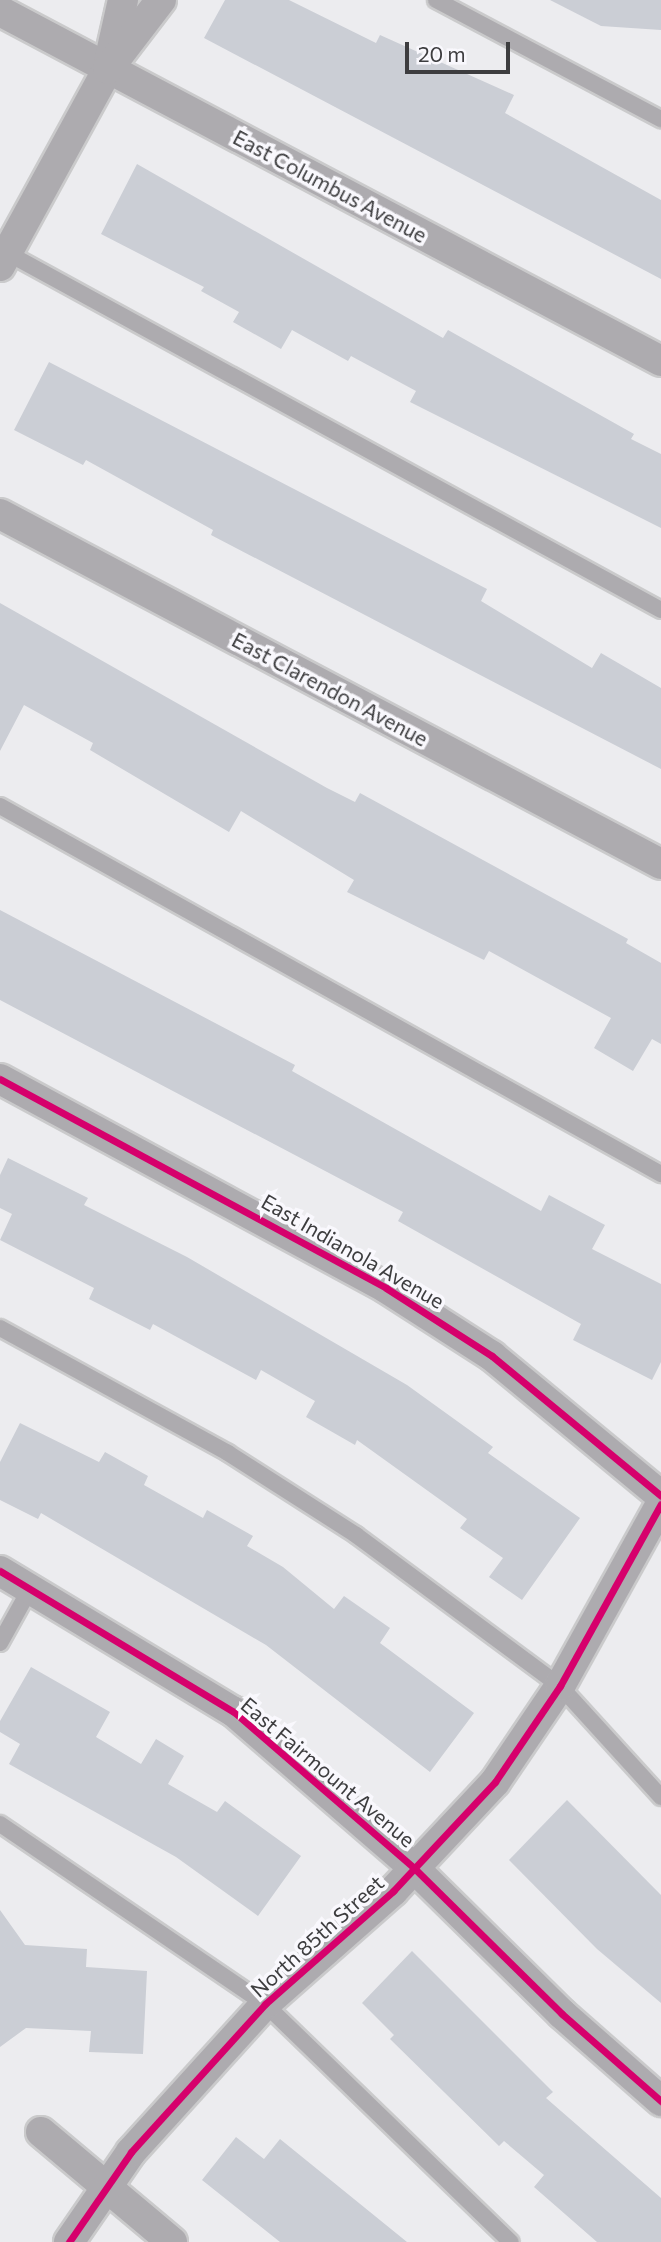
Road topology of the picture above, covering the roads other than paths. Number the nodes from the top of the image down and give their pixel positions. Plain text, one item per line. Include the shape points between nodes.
1 (123, 0) edge
2 (160, 0) edge
3 (436, 0) edge
4 (0, 11) edge
5 (108, 69) junction
6 (661, 119) edge
7 (2, 256) edge
8 (661, 361) edge
9 (0, 514) edge
10 (661, 610) edge
11 (0, 806) edge
12 (661, 864) edge
13 (0, 1079) edge
14 (661, 1174) edge
15 (0, 1328) edge
16 (661, 1496) edge
17 (661, 1504) edge
18 (0, 1571) edge
19 (31, 1587) junction
20 (0, 1643) edge
21 (560, 1686) junction
22 (661, 1797) edge
23 (0, 1824) edge
24 (415, 1869) junction
25 (265, 2004) junction
26 (661, 2101) edge
27 (41, 2132) dead end
28 (107, 2184) junction
29 (69, 2242) edge
30 (172, 2242) edge
31 (511, 2242) edge

1 - 5 street
2 - 5 street
3 - 6 lane
4 - 5 street, East Columbus Avenue
5 - 7 street
5 - 8 street, East Columbus Avenue
7 - 10 lane
9 - 12 street, East Clarendon Avenue
11 - 14 lane
13 - 16 street, East Indianola Avenue via 386,1287 492,1356
15 - 21 lane via 240,1460 356,1535
17 - 21 street, North 85th Street
18 - 19 street, East Fairmount Avenue
19 - 20 lane
19 - 24 street, East Fairmount Avenue via 234,1712
21 - 22 lane
21 - 24 street, North 85th Street via 495,1782
23 - 25 lane
24 - 25 street, North 85th Street
24 - 26 street, East Fairmount Avenue via 562,2014
25 - 28 street, North 85th Street
25 - 31 lane
27 - 28 street
28 - 29 street, North 85th Street
28 - 30 street

